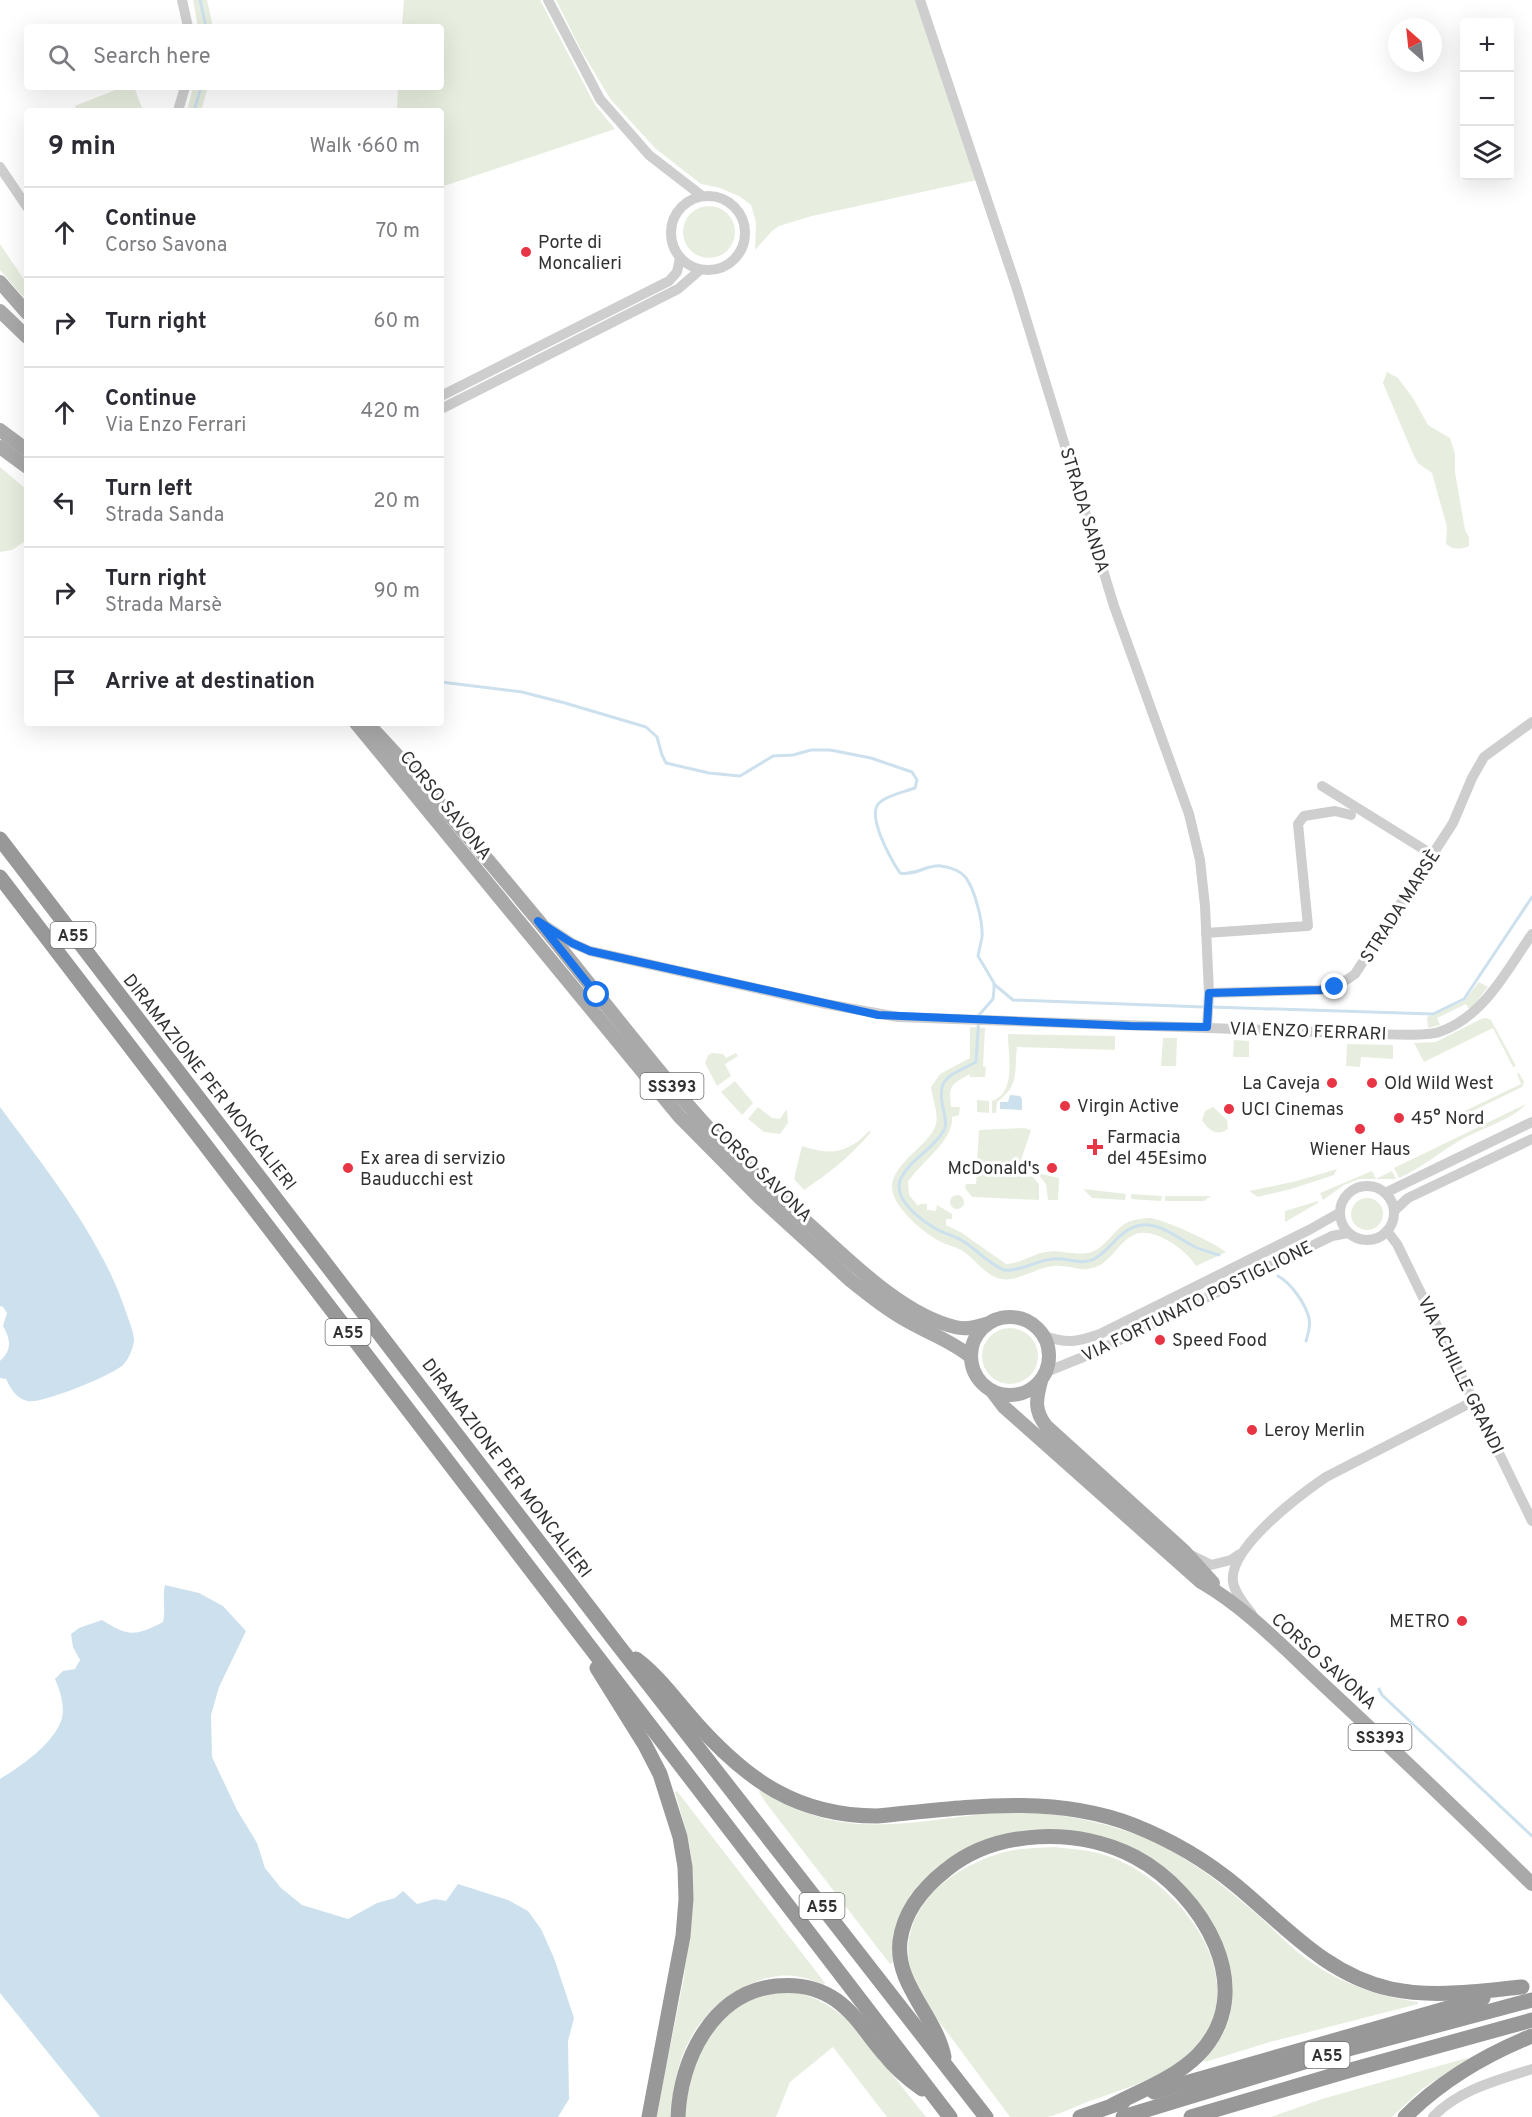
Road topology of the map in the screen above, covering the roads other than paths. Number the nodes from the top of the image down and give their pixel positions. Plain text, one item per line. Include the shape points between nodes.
1 (182, 0) edge
2 (548, 0) edge
3 (920, 0) edge
4 (187, 24) edge
5 (184, 90) edge
6 (179, 108) edge
7 (0, 167) edge
8 (679, 178) junction
9 (702, 196) junction
10 (24, 203) edge
11 (682, 206) junction
12 (680, 258) junction
13 (700, 270) junction
14 (0, 282) edge
15 (0, 310) edge
16 (24, 310) edge
17 (24, 334) edge
18 (444, 394) edge
19 (444, 407) edge
20 (0, 430) edge
21 (0, 439) edge
22 (0, 447) edge
23 (24, 448) edge
24 (0, 457) edge
25 (24, 457) edge
26 (24, 465) edge
27 (24, 474) edge
28 (1532, 722) edge
29 (350, 726) edge
30 (359, 726) edge
31 (368, 726) edge
32 (376, 726) edge
33 (408, 776) junction
34 (1322, 786) dead end
35 (1352, 815) dead end
36 (0, 839) edge
37 (1434, 855) junction
38 (0, 878) edge
39 (538, 921) junction
40 (1206, 933) junction
41 (1532, 934) edge
42 (1209, 996) junction
43 (1207, 1027) junction
44 (1532, 1122) edge
45 (1532, 1139) edge
46 (1385, 1192) junction
47 (1394, 1211) junction
48 (1339, 1213) junction
49 (1387, 1231) junction
50 (1348, 1233) junction
51 (986, 1324) junction
52 (1044, 1336) junction
53 (970, 1357) junction
54 (1043, 1377) junction
55 (992, 1391) junction
56 (1474, 1401) junction
57 (1532, 1521) edge
58 (1184, 1551) junction
59 (1240, 1554) junction
60 (1219, 1592) junction
61 (1267, 1633) junction
62 (581, 1635) junction
63 (618, 1645) junction
64 (1532, 1884) edge
65 (1527, 1985) edge
66 (1532, 2000) edge
67 (1532, 2020) edge
68 (1532, 2036) edge
69 (946, 2063) junction
70 (1532, 2069) edge
71 (938, 2100) junction
72 (1227, 2106) junction
73 (1118, 2111) edge
74 (649, 2117) edge
75 (678, 2117) edge
76 (950, 2117) edge
77 (986, 2117) edge
78 (1080, 2117) edge
79 (1191, 2117) edge
80 (1204, 2117) edge
81 (1404, 2117) edge
82 (1433, 2117) edge

1 - 4 street
2 - 8 street via 600,99 649,155
3 - 40 street, STRADA SANDA via 1020,297 1114,606 1189,814 1200,860
5 - 6 street
7 - 10 street
8 - 9 street
8 - 11 street
9 - 11 street
9 - 13 street via 720,198 735,207 744,222 745,240 734,261 712,270
11 - 12 street via 670,235
12 - 13 street
12 - 18 street via 677,272 669,281
13 - 19 street via 678,289
14 - 16 main road
15 - 17 main road
20 - 23 main road
21 - 25 main road
22 - 26 main road
24 - 27 main road
28 - 37 street, STRADA MARSÈ via 1484,757
29 - 33 main road
30 - 33 main road, CORSO SAVONA / SS393
31 - 33 main road, CORSO SAVONA / SS393
32 - 33 main road
33 - 39 main road, CORSO SAVONA / SS393
33 - 53 main road, CORSO SAVONA / SS393 via 679,1116 717,1157 870,1296 953,1343
34 - 37 street
35 - 40 street via 1335,811 1304,816 1298,824 1308,926
36 - 63 highway, DIRAMAZIONE PER MONCALIERI / A55
37 - 42 street, STRADA MARSÈ via 1346,982 1320,990
38 - 62 highway, A55
39 - 43 street, VIA ENZO FERRARI via 581,948 878,1015
39 - 51 main road, CORSO SAVONA / SS393 via 690,1107 851,1263 923,1314 955,1327
40 - 42 street, STRADA SANDA
41 - 43 street, VIA ENZO FERRARI via 1475,1013 1438,1033
42 - 43 street, STRADA SANDA
44 - 46 street
45 - 47 street via 1408,1198
46 - 47 street
46 - 48 street via 1374,1186 1356,1188 1346,1195
47 - 49 street
48 - 50 street
48 - 52 street, VIA FORTUNATO POSTIGLIONE via 1100,1334 1067,1342
49 - 50 street via 1365,1240
49 - 56 street, VIA ACHILLE GRANDI
50 - 54 street, VIA FORTUNATO POSTIGLIONE via 1332,1236
51 - 52 main road, CORSO SAVONA / SS393 via 1018,1317 1037,1327
51 - 53 main road via 972,1344
52 - 54 main road, CORSO SAVONA / SS393 via 1049,1360
53 - 55 main road, CORSO SAVONA / SS393 via 978,1379
54 - 55 main road via 1018,1395
54 - 58 main road, CORSO SAVONA / SS393 via 1036,1409 1046,1426
55 - 60 main road, CORSO SAVONA / SS393 via 1004,1407 1201,1581
56 - 57 street, VIA ACHILLE GRANDI
56 - 59 street via 1326,1477 1273,1519
58 - 59 street via 1211,1565
58 - 60 main road, CORSO SAVONA / SS393
59 - 61 street via 1233,1581 1237,1593
60 - 61 main road, CORSO SAVONA / SS393
61 - 64 main road, CORSO SAVONA / SS393
62 - 71 highway, A55
62 - 74 highway via 660,1774 685,1867 683,1936
63 - 65 highway via 652,1671 733,1760 769,1788 808,1806 877,1816 1022,1804 1104,1816 1156,1835 1202,1860 1306,1947 1352,1976 1390,1989 1419,1993
63 - 69 highway, DIRAMAZIONE PER MONCALIERI / A55
65 - 73 highway via 1209,2075
66 - 73 highway, A55
67 - 72 highway, A55
68 - 81 highway via 1457,2074
69 - 73 highway via 942,2045 903,1969 900,1941 913,1905 934,1879 980,1850 1035,1838 1094,1842 1134,1857 1183,1895 1213,1940 1224,1970 1225,2003 1221,2019 1200,2054
69 - 77 highway, DIRAMAZIONE PER MONCALIERI / A55
70 - 82 street via 1467,2093
71 - 75 highway via 901,2072 836,2000 809,1988 784,1985 739,1997 716,2018 686,2066
71 - 76 highway, A55
72 - 79 highway, A55
72 - 80 highway, A55
73 - 78 highway

